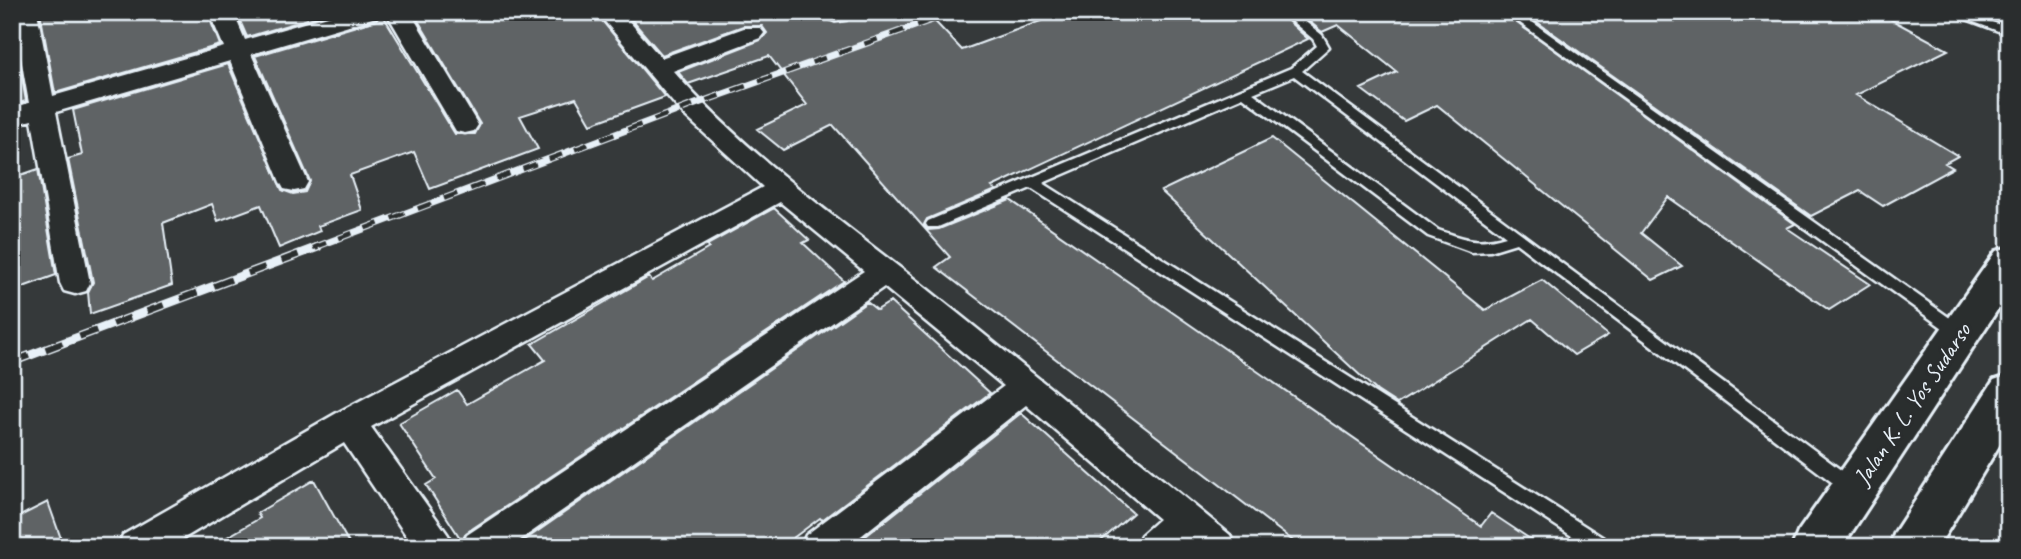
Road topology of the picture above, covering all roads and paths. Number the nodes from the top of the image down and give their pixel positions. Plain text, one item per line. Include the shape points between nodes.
1 (25, 12) edge
2 (221, 12) edge
3 (368, 12) edge
4 (398, 12) edge
5 (608, 12) edge
6 (1286, 12) edge
7 (1510, 12) edge
8 (1952, 12) edge
9 (2009, 32) edge
10 (752, 33) dead end
11 (236, 51) junction
12 (657, 68) junction
13 (1295, 71) junction
14 (1244, 92) junction
15 (44, 107) junction
16 (12, 117) edge
17 (466, 125) dead end
18 (294, 182) dead end
19 (1032, 182) junction
20 (782, 189) junction
21 (933, 224) dead end
22 (1517, 238) junction
23 (2009, 261) edge
24 (885, 271) junction
25 (75, 283) dead end
26 (1960, 333) junction
27 (1027, 386) junction
28 (2009, 392) edge
29 (349, 423) junction
30 (1854, 489) junction
31 (1183, 520) junction
32 (136, 547) edge
33 (435, 547) edge
34 (480, 547) edge
35 (819, 547) edge
36 (1154, 547) edge
37 (1217, 547) edge
38 (1604, 547) edge
39 (1815, 547) edge
40 (1912, 547) edge

1 - 15 street
2 - 11 street
3 - 11 street
4 - 17 street
5 - 12 street
6 - 13 lane via 1324,47
7 - 26 lane
8 - 9 lane
10 - 12 street
11 - 15 street
11 - 18 street
12 - 20 street via 690,106
13 - 14 lane
13 - 22 lane
14 - 19 lane
14 - 22 lane via 1433,233 1472,247
15 - 16 street
15 - 25 street
19 - 21 lane
19 - 38 lane
20 - 24 street
20 - 29 street
22 - 30 lane
23 - 26 highway, Jalan K. L. Yos Sudarso
24 - 27 street
24 - 34 street
26 - 30 highway, Jalan K. L. Yos Sudarso
27 - 31 street
27 - 35 street
28 - 40 highway
29 - 32 street
29 - 33 street
30 - 39 highway, Jalan K. L. Yos Sudarso
31 - 36 street
31 - 37 street

